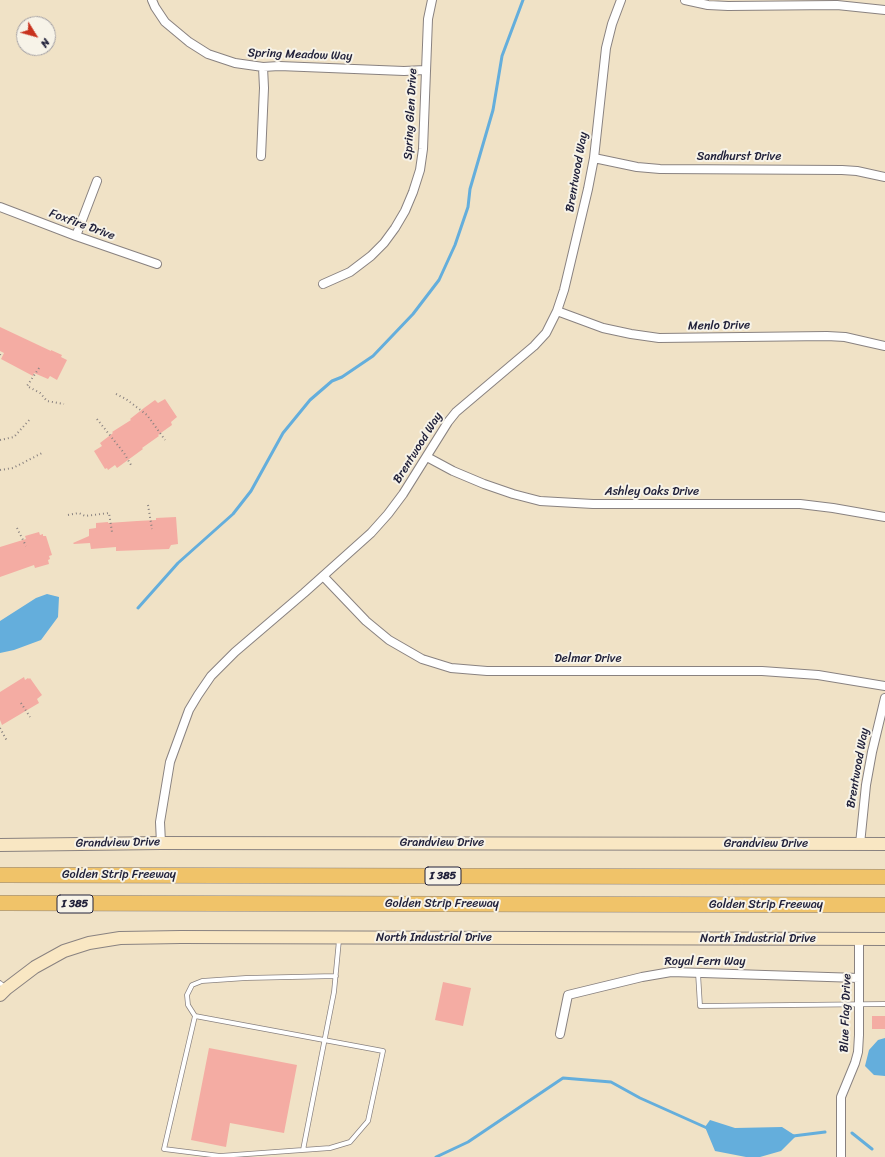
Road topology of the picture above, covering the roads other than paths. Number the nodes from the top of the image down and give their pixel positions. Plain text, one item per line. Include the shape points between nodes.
1 (152, 0) edge
2 (432, 0) edge
3 (621, 0) edge
4 (685, 0) edge
5 (885, 10) edge
6 (263, 67) junction
7 (425, 70) junction
8 (261, 156) dead end
9 (594, 158) junction
10 (885, 176) edge
11 (97, 181) dead end
12 (0, 207) edge
13 (76, 236) junction
14 (157, 264) dead end
15 (323, 284) dead end
16 (557, 311) junction
17 (885, 346) edge
18 (427, 457) junction
19 (885, 517) edge
20 (323, 576) junction
21 (885, 686) edge
22 (885, 698) edge
23 (161, 843) junction
24 (0, 844) edge
25 (860, 844) junction
26 (885, 844) edge
27 (0, 875) edge
28 (885, 877) edge
29 (0, 903) edge
30 (885, 906) edge
31 (339, 937) junction
32 (859, 939) junction
33 (885, 939) edge
34 (698, 973) junction
35 (336, 976) junction
36 (859, 978) junction
37 (2, 989) edge
38 (859, 1003) junction
39 (885, 1004) edge
40 (195, 1016) junction
41 (560, 1034) dead end
42 (324, 1040) junction
43 (303, 1150) junction
44 (220, 1157) edge
45 (841, 1157) edge

1 - 6 street, Spring Meadow Way via 165,22 198,49 224,60
2 - 7 street, Spring Glen Drive
3 - 9 street, Brentwood Way via 606,48
4 - 5 street via 721,6 837,5
6 - 7 street, Spring Meadow Way
6 - 8 street
7 - 15 street, Spring Glen Drive via 423,149 420,170 405,211 391,233 371,256 350,272
9 - 10 street, Sandhurst Drive via 660,169 842,170
9 - 16 street, Brentwood Way
11 - 13 street
12 - 13 street, Foxfire Drive
13 - 14 street, Foxfire Drive
16 - 17 street, Menlo Drive via 604,328 658,338 827,336 845,337
16 - 18 street, Brentwood Way via 546,333 534,346 456,412
18 - 19 street, Ashley Oaks Drive via 484,484 540,500 592,504 800,504
18 - 20 street, Brentwood Way via 388,514 371,533
20 - 21 street, Delmar Drive via 366,621 389,640 422,659 451,668 487,671 762,671 818,675
20 - 23 street, Brentwood Way via 235,652 211,676 198,695 189,710 170,762 160,822
22 - 25 street, Brentwood Way via 866,785
23 - 24 street, Grandview Drive
23 - 25 street, Grandview Drive
25 - 26 street, Grandview Drive
27 - 28 highway, Golden Strip Freeway / I 385
29 - 30 highway, Golden Strip Freeway / I 385
31 - 32 street, North Industrial Drive
31 - 35 lane
31 - 37 street, North Industrial Drive via 181,937 104,940 70,949 49,959
32 - 33 street, North Industrial Drive
32 - 36 street, Blue Flag Drive
34 - 36 street, Royal Fern Way
34 - 38 lane via 700,1006
34 - 41 street, Royal Fern Way via 671,972 568,995
35 - 40 lane via 202,981 192,985 187,995 188,1005
35 - 42 lane
36 - 38 street, Blue Flag Drive
38 - 39 lane
38 - 45 street, Blue Flag Drive via 858,1052 841,1097
40 - 42 lane
40 - 44 lane via 164,1149
42 - 43 lane
42 - 43 lane via 383,1051 368,1121 350,1142 330,1148
43 - 44 lane

